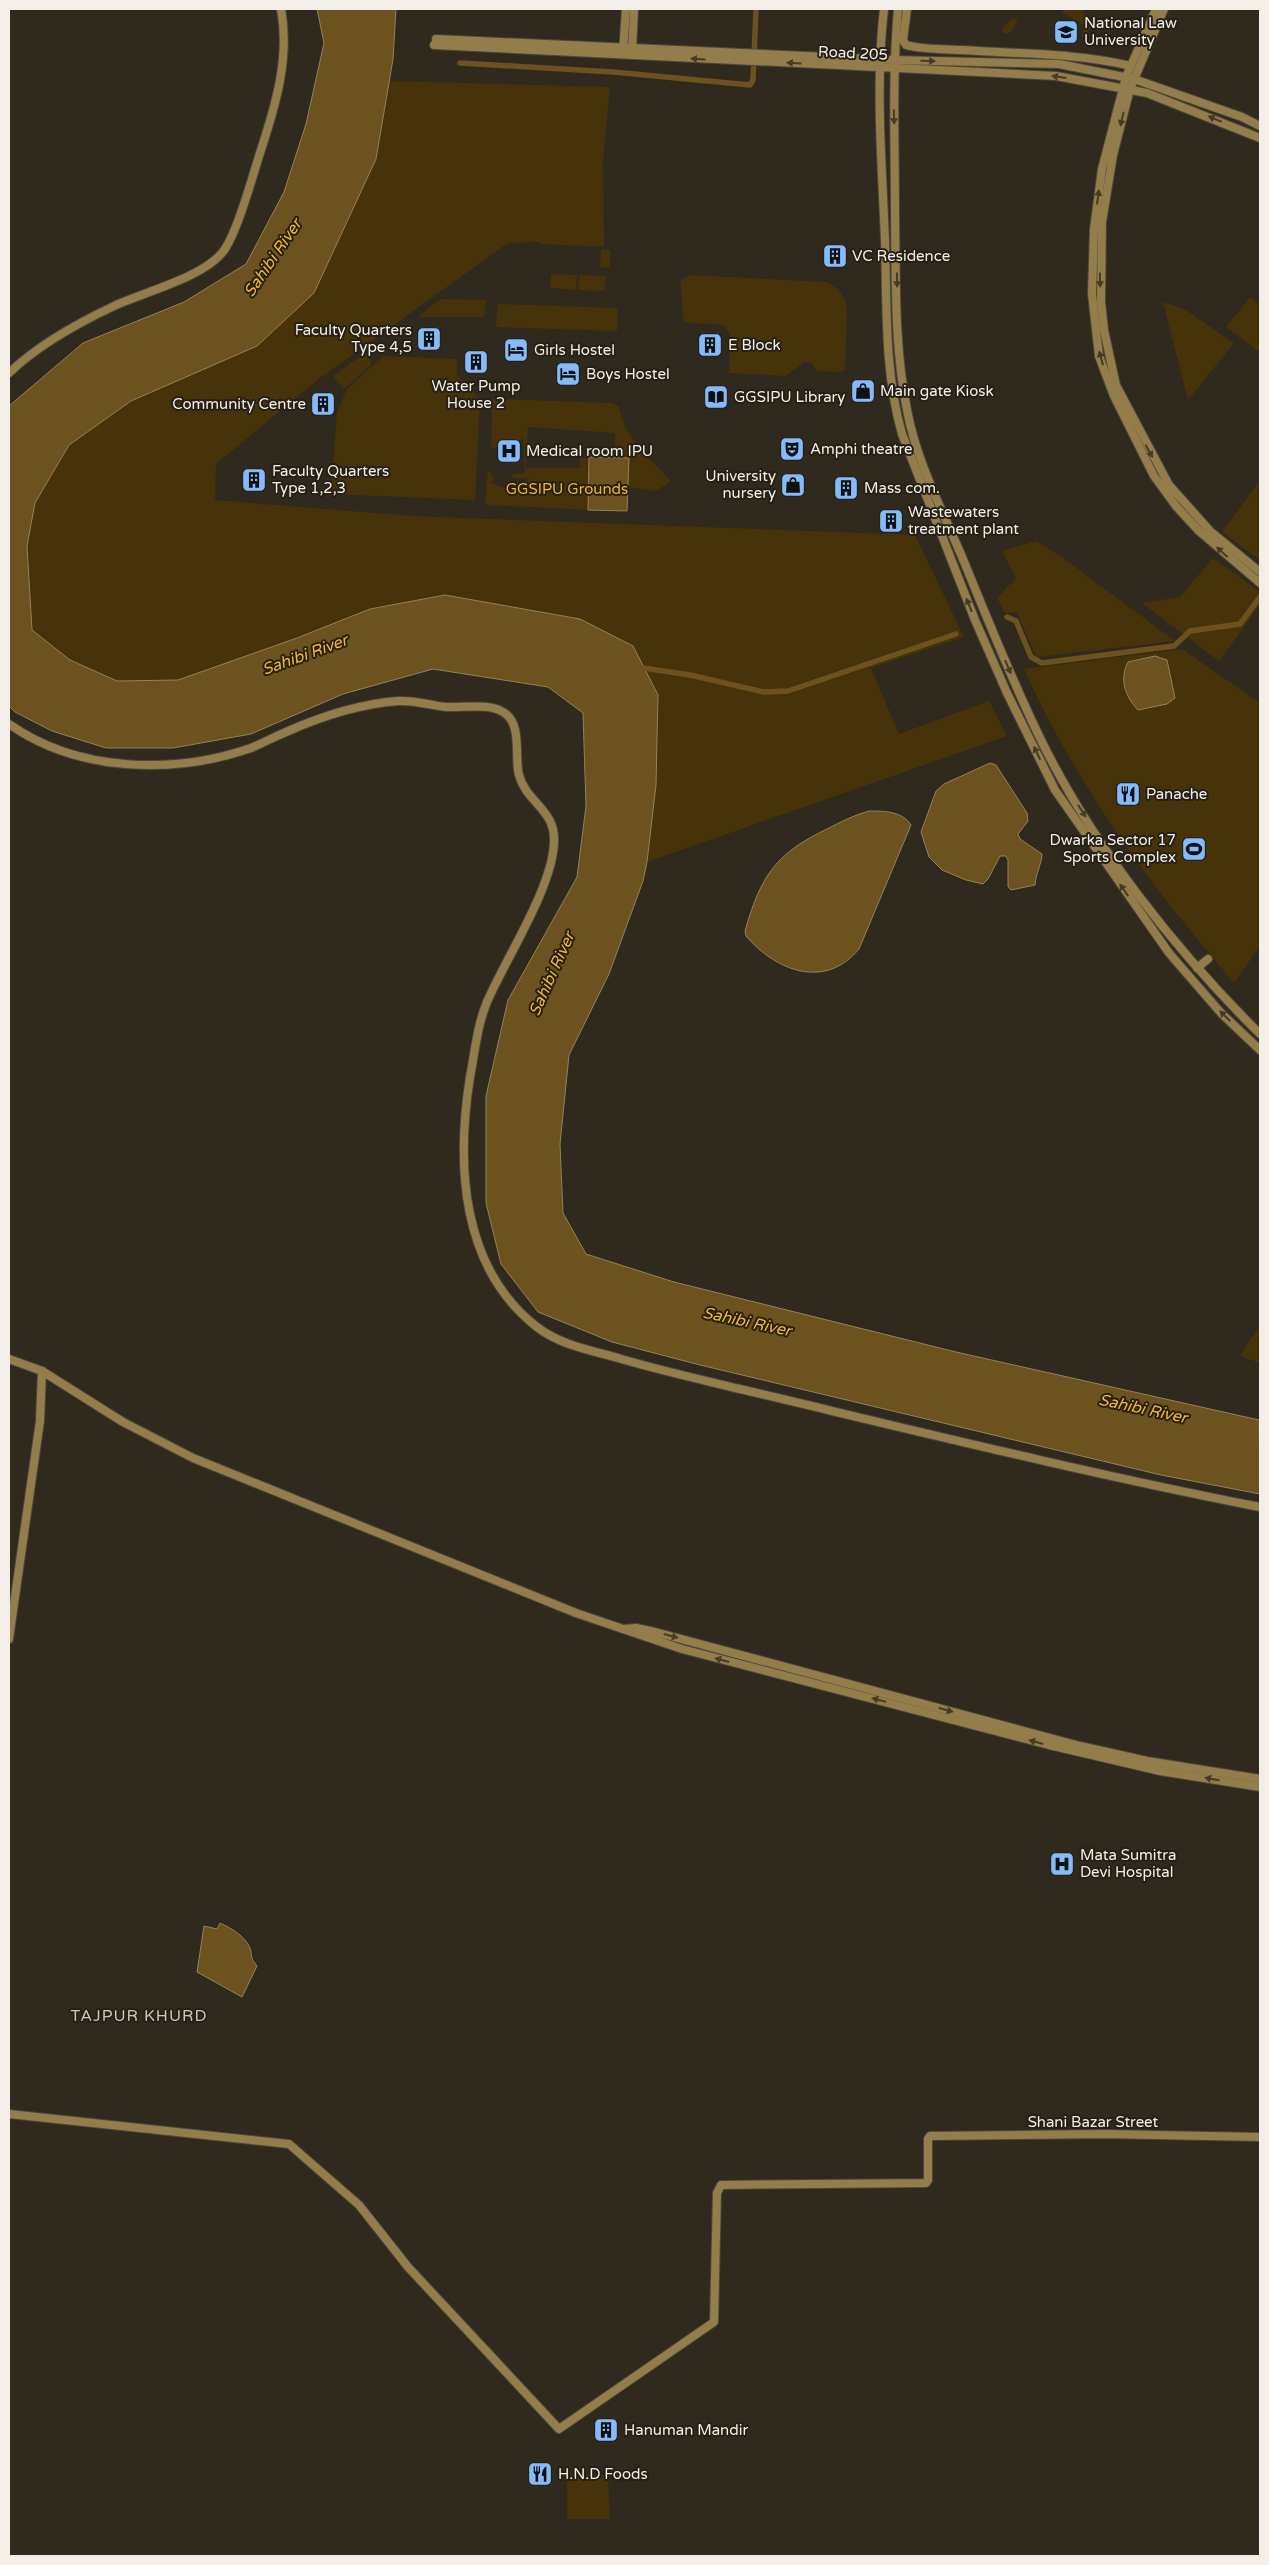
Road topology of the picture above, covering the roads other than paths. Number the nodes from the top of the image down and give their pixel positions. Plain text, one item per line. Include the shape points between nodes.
1 (281, 9) edge
2 (626, 9) edge
3 (634, 9) edge
4 (884, 9) edge
5 (898, 9) edge
6 (908, 9) edge
7 (1156, 9) edge
8 (1164, 9) edge
9 (435, 42) dead end
10 (628, 51) junction
11 (756, 57) junction
12 (879, 58) junction
13 (894, 64) junction
14 (1131, 66) junction
15 (878, 68) junction
16 (1126, 77) junction
17 (1134, 79) junction
18 (1126, 88) junction
19 (1260, 126) edge
20 (1260, 138) edge
21 (9, 373) edge
22 (1260, 572) edge
23 (1260, 583) edge
24 (9, 724) edge
25 (1208, 959) dead end
26 (1197, 968) junction
27 (1260, 1034) edge
28 (1260, 1050) edge
29 (9, 1359) edge
30 (42, 1371) junction
31 (1260, 1507) edge
32 (623, 1629) junction
33 (9, 1639) edge
34 (1260, 1778) edge
35 (1260, 1787) edge
36 (9, 2114) edge
37 (1260, 2137) edge

1 - 21 street via 284,36 279,93 242,205 222,253 183,278 114,306 72,329 38,349
2 - 10 street
3 - 10 street
4 - 12 street
5 - 13 street
6 - 14 street via 903,40 906,45 1032,52
7 - 14 street
8 - 17 street
9 - 10 street, Road 205
10 - 11 street, Road 205
11 - 12 street, Road 205
15 -> 11 street, Road 205
12 - 13 street, Road 205
12 - 15 street
13 - 15 street, Road 205
13 -> 16 street, Road 205 via 1059,64
18 -> 13 street, Road 205 via 1056,76
13 -> 26 street via 898,346 912,433 985,618 1042,742 1066,787 1104,845
14 - 16 street
28 -> 15 street via 1221,1013 1169,953 1055,790 1007,693 931,511 902,434 891,381
16 - 17 street, Road 205
16 - 18 street
17 - 18 street
17 - 19 street, Road 205
20 -> 18 street, Road 205 via 1205,114
18 -> 22 street via 1102,222 1104,330 1116,384 1169,485 1210,531
23 -> 18 street via 1199,531 1154,476 1114,396 1099,356 1092,294 1094,229 1102,169
24 - 31 street via 25,735 72,755 127,764 149,764 197,761 229,754 341,711 396,701 495,709 505,713 514,727 520,780 553,823 554,853 538,897 480,1022 466,1104 465,1155 469,1213 477,1244 496,1284 522,1314 547,1334 567,1343 663,1371 1011,1455
25 - 26 street
26 - 27 street
29 - 30 street
30 - 32 street via 122,1422 193,1458
30 - 33 street via 40,1421
32 -> 34 street via 655,1632 1080,1746 1147,1761
35 -> 32 street via 1160,1770 1049,1745 682,1649
36 - 37 street, Shani Bazar Street via 289,2144 359,2205 408,2267 559,2428 714,2322 719,2186 926,2184 930,2136

